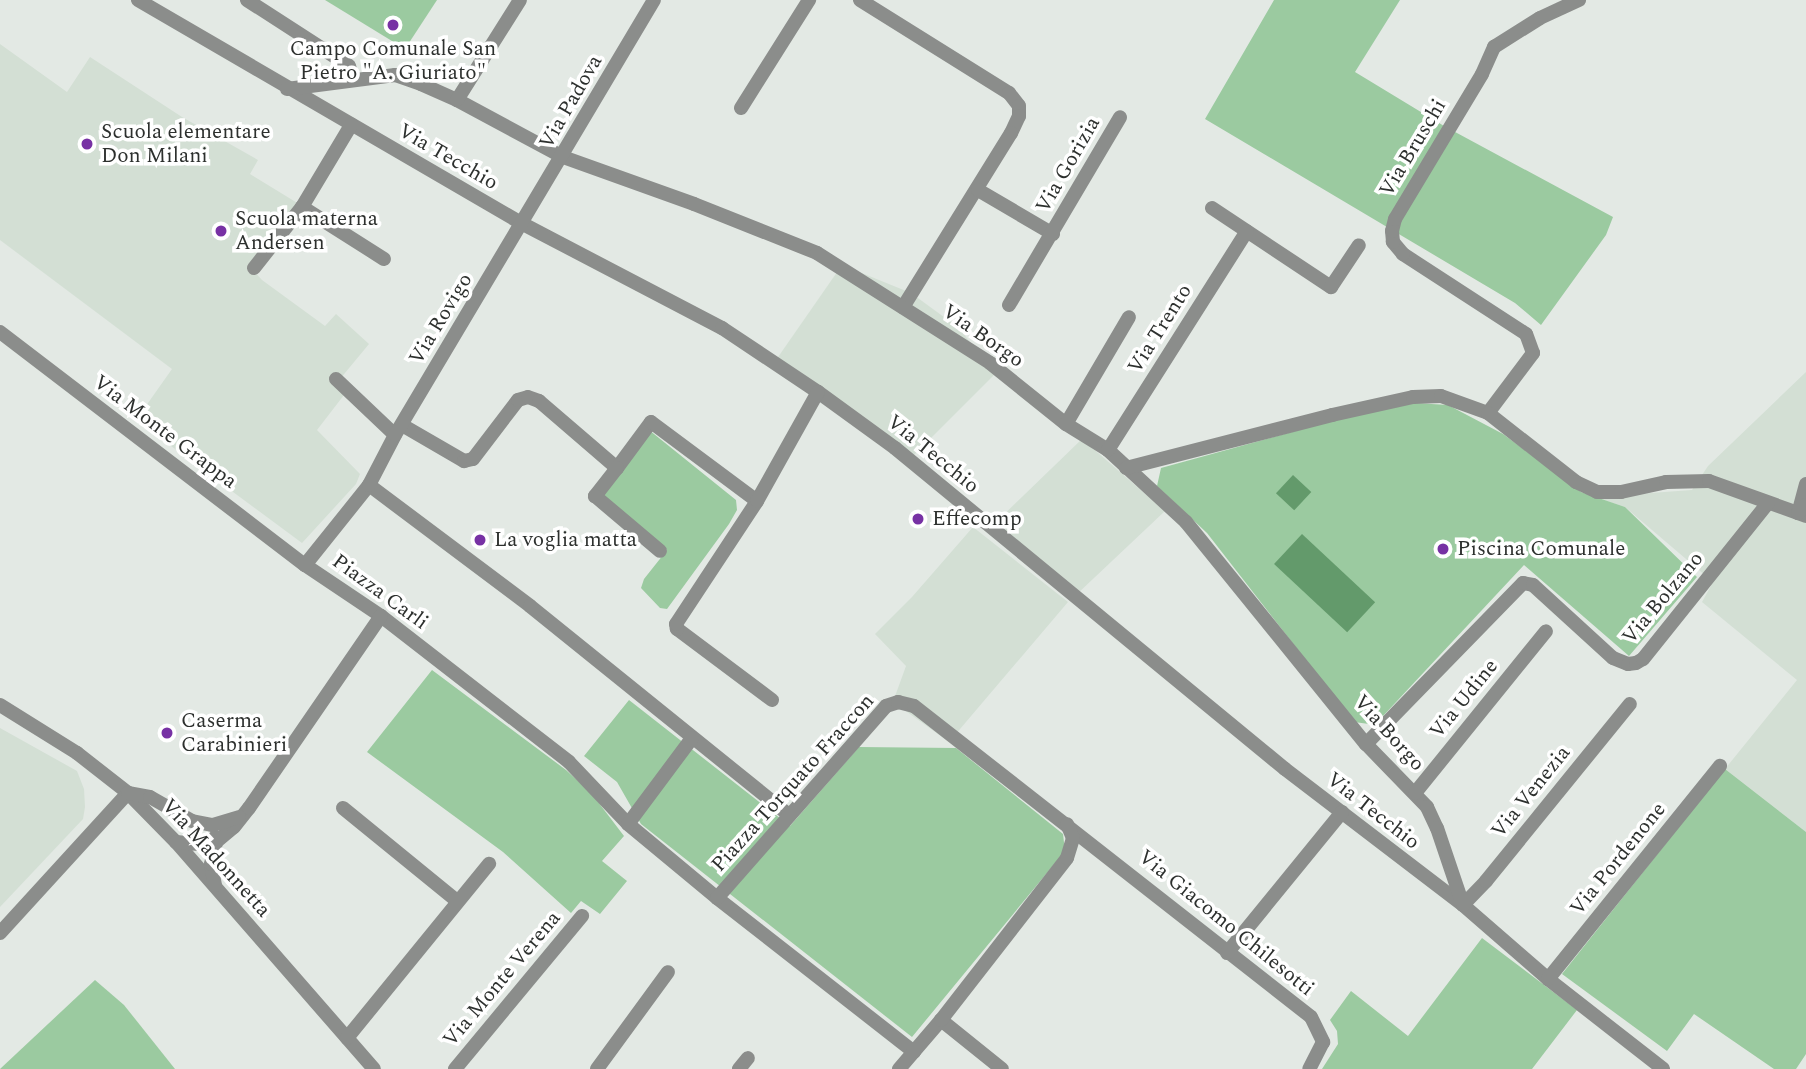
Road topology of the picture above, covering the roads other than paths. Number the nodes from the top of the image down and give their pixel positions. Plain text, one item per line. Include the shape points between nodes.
1 (138, 0) edge
2 (247, 0) edge
3 (520, 0) edge
4 (654, 0) edge
5 (809, 0) edge
6 (860, 0) edge
7 (1579, 0) edge
8 (353, 79) junction
9 (287, 89) junction
10 (457, 100) junction
11 (741, 108) dead end
12 (1120, 117) dead end
13 (351, 125) junction
14 (563, 157) junction
15 (978, 190) junction
16 (302, 207) junction
17 (1212, 208) dead end
18 (523, 224) junction
19 (1247, 231) junction
20 (1053, 234) junction
21 (1359, 245) dead end
22 (384, 259) dead end
23 (254, 268) dead end
24 (1009, 305) dead end
25 (903, 307) junction
26 (1129, 317) dead end
27 (0, 332) edge
28 (336, 379) dead end
29 (818, 392) junction
30 (1489, 413) junction
31 (1066, 424) junction
32 (398, 430) junction
33 (1108, 450) junction
34 (617, 468) junction
35 (1126, 468) junction
36 (1806, 484) edge
37 (369, 485) junction
38 (757, 501) junction
39 (1768, 503) junction
40 (1803, 511) edge
41 (660, 551) dead end
42 (305, 565) junction
43 (381, 616) junction
44 (1546, 631) dead end
45 (772, 700) dead end
46 (1630, 704) dead end
47 (0, 705) edge
48 (692, 738) junction
49 (1366, 744) junction
50 (1720, 766) dead end
51 (128, 793) junction
52 (1415, 793) junction
53 (343, 808) dead end
54 (1342, 812) junction
55 (243, 815) junction
56 (789, 815) junction
57 (1065, 822) junction
58 (628, 824) junction
59 (213, 825) junction
60 (176, 842) junction
61 (216, 842) junction
62 (1102, 851) junction
63 (1067, 858) junction
64 (489, 864) dead end
65 (215, 888) junction
66 (717, 898) junction
67 (457, 901) junction
68 (1463, 905) junction
69 (582, 916) dead end
70 (0, 933) edge
71 (1227, 953) junction
72 (668, 972) dead end
73 (1548, 979) junction
74 (941, 1020) junction
75 (347, 1038) junction
76 (914, 1052) junction
77 (374, 1069) edge
78 (455, 1069) edge
79 (597, 1069) edge
80 (899, 1069) edge
81 (1002, 1069) edge
82 (1308, 1069) edge
83 (1664, 1069) edge

1 - 9 street, Via Tecchio
2 - 8 street via 349,66
3 - 10 street
4 - 14 street, Via Padova
5 - 11 street
6 - 15 street via 1009,93 1019,106 1012,133
7 - 30 street, Via Bruschi via 1494,47 1395,219 1392,232 1393,242 1403,254 1526,334 1533,353
8 - 9 street, Via Borgo
8 - 10 street, Via Borgo via 395,75
9 - 13 street, Via Tecchio
10 - 14 street, Via Borgo
12 - 20 street, Via Gorizia
13 - 16 street
13 - 18 street, Via Tecchio
14 - 18 street, Via Padova
14 - 25 street, Via Borgo via 817,253
15 - 20 street, Via Gorizia
15 - 25 street
16 - 22 street
16 - 23 street
17 - 19 street
18 - 29 street, Via Tecchio via 722,328
18 - 32 street, Via Rovigo
19 - 21 street via 1331,287
19 - 33 street, Via Trento
20 - 24 street, Via Gorizia
25 - 31 street, Via Borgo via 990,363
26 - 31 street
27 - 42 street, Via Monte Grappa
28 - 32 street
29 - 38 street
29 - 54 street, Via Tecchio via 895,448
30 - 35 street via 1441,396 1413,397
30 - 39 street via 1576,482 1597,492 1709,481
31 - 33 street, Via Borgo
32 - 34 street via 464,461 473,459 518,400 528,397 539,401
32 - 37 street, Via Rovigo
33 - 35 street, Via Borgo
34 - 38 street via 651,422
34 - 41 street via 595,496
35 - 49 street, Via Borgo via 1186,522
36 - 40 street
37 - 42 street, Piazza Carli
37 - 48 street via 530,606
38 - 45 street via 676,624
39 - 40 street
39 - 49 street, Via Bolzano via 1636,663 1614,658 1533,585 1523,583
42 - 43 street, Piazza Carli
43 - 55 street
43 - 58 street, Piazza Carli via 569,762
44 - 52 street, Via Udine
46 - 68 street, Via Venezia
47 - 51 street, Via Madonnetta
48 - 56 street
48 - 58 street
49 - 52 street, Via Borgo
50 - 73 street, Via Pordenone
51 - 59 street via 150,797 192,821
51 - 60 street, Via Madonnetta
51 - 70 street
52 - 68 street, Via Borgo via 1437,828
53 - 67 street
54 - 68 street, Via Tecchio
54 - 71 street
55 - 59 street
55 - 61 street
56 - 57 street, Piazza Torquato Fraccon via 886,706 898,702 914,706
56 - 66 street, Piazza Torquato Fraccon
57 - 62 street, Piazza Torquato Fraccon
57 - 63 street via 1073,838
58 - 66 street, Piazza Carli
59 - 61 street
60 - 61 street
60 - 65 street, Via Madonnetta
61 - 65 street via 211,864
62 - 63 street via 1087,849
62 - 71 street, Via Giacomo Chilesotti
63 - 74 street
64 - 67 street
65 - 75 street, Via Madonnetta
66 - 76 street, Piazza Torquato Fraccon
67 - 75 street
68 - 73 street, Via Tecchio
69 - 78 street, Via Monte Verena
71 - 82 street, Via Giacomo Chilesotti via 1311,1017 1323,1042
72 - 79 street
73 - 83 street, Via Tecchio
74 - 76 street
74 - 81 street
75 - 77 street, Via Madonnetta
76 - 80 street

